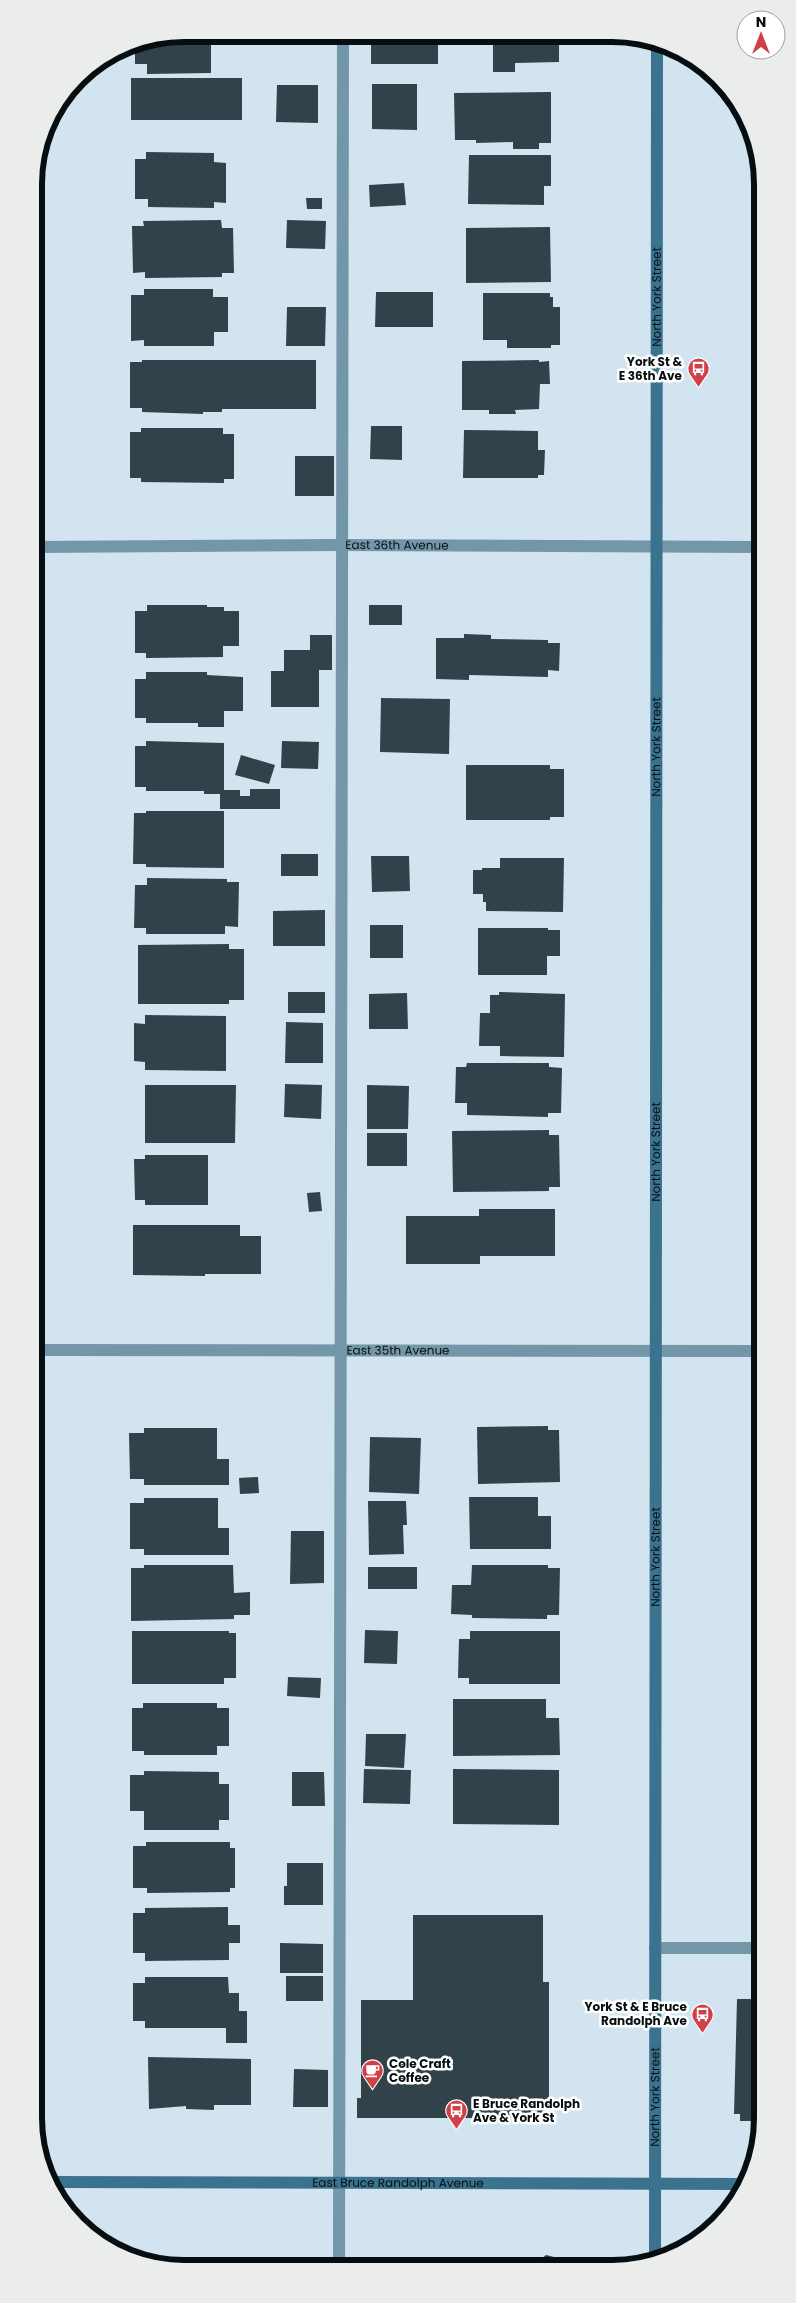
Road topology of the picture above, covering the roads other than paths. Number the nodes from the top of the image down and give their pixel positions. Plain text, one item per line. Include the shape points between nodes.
1 (343, 42) edge
2 (657, 50) edge
3 (342, 545) junction
4 (657, 546) junction
5 (43, 547) edge
6 (754, 547) edge
7 (42, 1350) edge
8 (655, 1350) junction
9 (341, 1351) junction
10 (753, 1352) edge
11 (655, 1948) junction
12 (753, 1948) edge
13 (58, 2182) edge
14 (339, 2183) junction
15 (655, 2183) junction
16 (737, 2184) edge
17 (655, 2254) edge
18 (339, 2260) edge

1 - 3 street
2 - 4 main road, North York Street
3 - 4 street, East 36th Avenue
3 - 5 street, East 36th Avenue
3 - 9 street
4 - 6 street, East 36th Avenue
4 - 8 main road, North York Street
7 - 9 street, East 35th Avenue
8 - 9 street, East 35th Avenue
8 - 10 street, East 35th Avenue
8 - 11 main road, North York Street
9 - 14 street
11 - 12 street
11 - 15 main road, North York Street
13 - 14 main road, East Bruce Randolph Avenue
14 - 15 main road, East Bruce Randolph Avenue
14 - 18 street
15 - 16 main road, East Bruce Randolph Avenue
15 - 17 main road, North York Street

